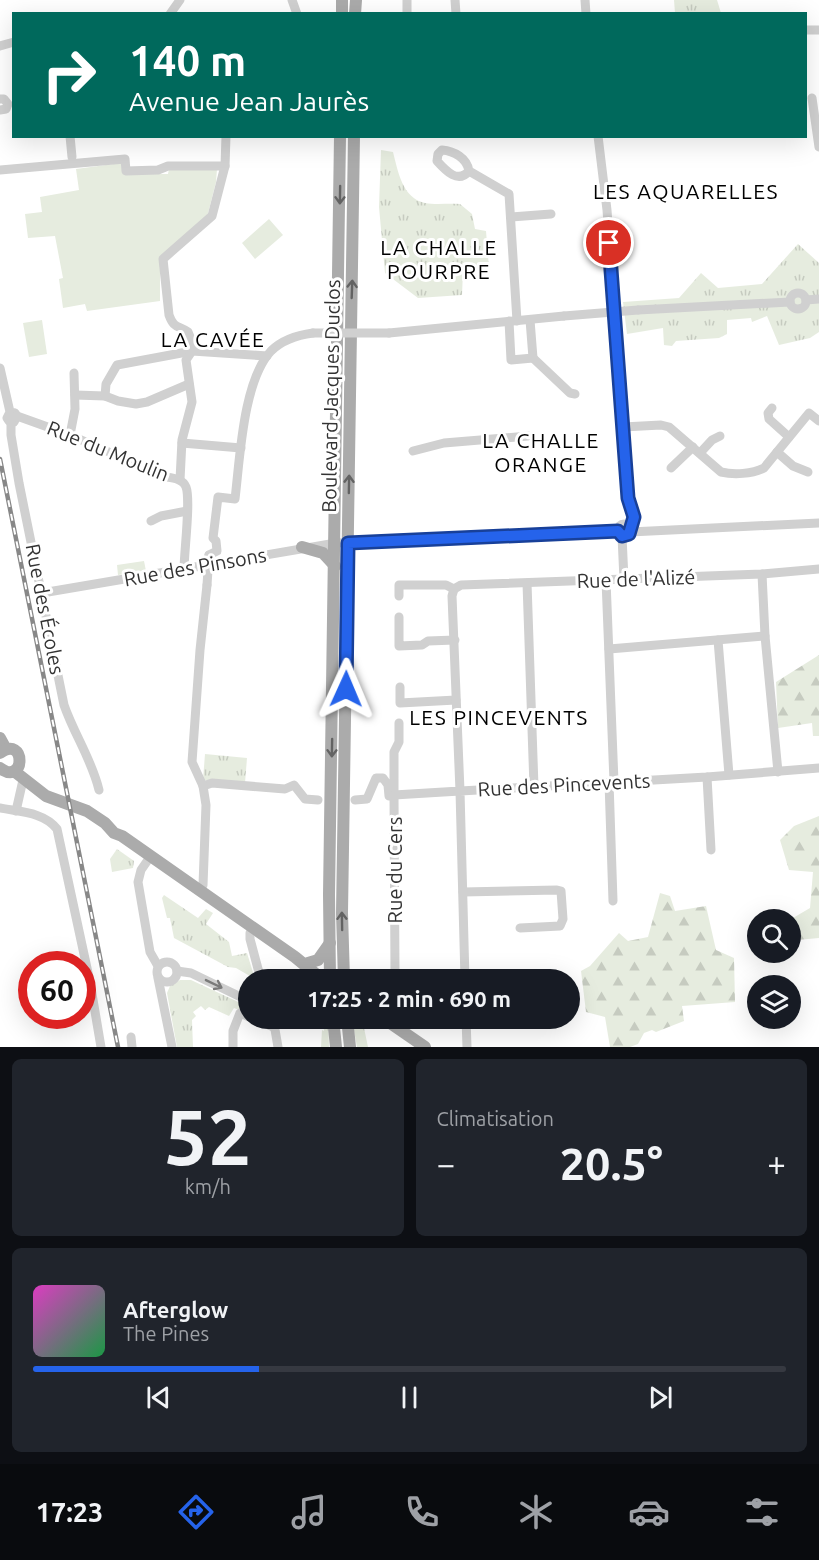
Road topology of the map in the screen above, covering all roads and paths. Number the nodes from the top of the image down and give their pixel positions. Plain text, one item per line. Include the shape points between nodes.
1 (0, 94) edge
2 (812, 98) edge
3 (6, 105) edge
4 (70, 138) edge
5 (226, 138) edge
6 (340, 138) edge
7 (354, 138) edge
8 (598, 138) edge
9 (819, 147) edge
10 (72, 157) dead end
11 (225, 166) junction
12 (0, 170) edge
13 (469, 171) dead end
14 (551, 214) dead end
15 (511, 217) junction
16 (819, 299) edge
17 (530, 320) junction
18 (513, 321) junction
19 (192, 351) junction
20 (267, 356) junction
21 (533, 358) junction
22 (0, 368) edge
23 (74, 373) dead end
24 (189, 384) junction
25 (575, 394) dead end
26 (75, 395) junction
27 (105, 396) junction
28 (772, 408) dead end
29 (13, 417) junction
30 (819, 421) edge
31 (623, 427) junction
32 (69, 435) junction
33 (528, 436) dead end
34 (720, 436) dead end
35 (789, 437) junction
36 (182, 443) junction
37 (242, 448) junction
38 (697, 450) junction
39 (413, 451) dead end
40 (777, 452) junction
41 (671, 468) dead end
42 (808, 472) dead end
43 (180, 480) junction
44 (628, 498) junction
45 (188, 511) junction
46 (634, 517) junction
47 (151, 521) dead end
48 (819, 523) edge
49 (651, 530) junction
50 (624, 531) junction
51 (348, 541) junction
52 (302, 547) junction
53 (335, 566) junction
54 (819, 569) edge
55 (184, 570) junction
56 (762, 574) junction
57 (606, 580) junction
58 (624, 580) junction
59 (527, 583) junction
60 (454, 589) junction
61 (42, 593) junction
62 (399, 596) dead end
63 (399, 616) dead end
64 (765, 636) junction
65 (455, 640) junction
66 (718, 640) junction
67 (609, 649) junction
68 (400, 687) dead end
69 (456, 700) junction
70 (399, 723) dead end
71 (2, 747) edge
72 (0, 768) edge
73 (819, 768) edge
74 (19, 772) junction
75 (778, 772) junction
76 (729, 775) junction
77 (707, 777) junction
78 (612, 782) junction
79 (203, 786) junction
80 (534, 787) junction
81 (99, 790) dead end
82 (460, 791) junction
83 (394, 795) junction
84 (318, 800) dead end
85 (355, 800) dead end
86 (0, 808) edge
87 (16, 811) junction
88 (711, 850) dead end
89 (150, 857) junction
90 (200, 891) junction
91 (463, 892) junction
92 (613, 901) dead end
93 (520, 928) dead end
94 (253, 929) junction
95 (330, 943) junction
96 (295, 957) junction
97 (308, 963) junction
98 (161, 964) junction
99 (258, 969) edge
100 (315, 969) edge
101 (317, 969) edge
102 (331, 969) edge
103 (344, 969) edge
104 (395, 969) edge
105 (465, 969) edge
106 (177, 971) junction
107 (158, 978) junction
108 (170, 982) junction
109 (162, 995) junction
110 (238, 996) edge
111 (238, 1018) edge
112 (274, 1029) edge
113 (334, 1029) edge
114 (347, 1029) edge
115 (399, 1029) edge
116 (466, 1029) edge
117 (101, 1047) edge
118 (172, 1047) edge
119 (233, 1047) edge
120 (278, 1047) edge
121 (336, 1047) edge
122 (350, 1047) edge
123 (425, 1047) edge
124 (467, 1047) edge

1 - 3 street
2 - 9 street
4 - 10 street
5 - 11 street
6 -> 51 main road, Boulevard Jacques Duclos via 336,513
51 -> 7 main road, Boulevard Jacques Duclos
8 - 31 street
11 - 12 street via 126,171 124,159
11 - 19 street via 212,216 163,259 169,315 177,327 188,332
13 - 15 street via 509,194
14 - 15 street
15 - 18 street
16 - 17 street, bridge via 806,300 796,293 790,302
17 - 18 street
17 - 21 street
18 - 20 street, bridge via 389,333 314,333 285,341
18 - 21 street via 510,360
19 - 20 street
19 - 24 street via 186,360
19 - 27 street via 117,364 106,384
20 - 37 street via 255,380
21 - 25 street
22 - 29 street, Rue des Écoles
23 - 26 street
24 - 27 street via 136,404
24 - 36 street via 192,402
26 - 27 street
26 - 32 street
28 - 35 street via 769,419
29 - 32 street, Rue du Moulin
29 - 61 street, Rue des Écoles via 11,435
30 - 35 street via 809,413
31 - 38 street via 664,425
31 - 44 street
32 - 43 street, Rue du Moulin
33 - 39 street via 444,443
34 - 38 street
35 - 40 street
36 - 37 street
36 - 43 street
37 - 79 street, bridge via 235,499 218,497 213,538 217,551 209,555 192,762
38 - 40 street via 721,472 730,474 758,471
38 - 41 street
40 - 42 street
43 - 45 street, Rue du Moulin via 186,487
44 - 46 street
44 - 50 street
45 - 47 street
45 - 55 street, Rue du Moulin
46 - 49 street
46 - 50 street
48 - 49 street, Rue des Pinsons
49 - 50 street, Rue des Pinsons
50 - 51 street, Rue des Pinsons
50 - 58 street
51 - 52 street, Rue des Pinsons
51 - 53 main road, Boulevard Jacques Duclos
103 -> 51 main road, Boulevard Jacques Duclos
52 - 53 main road via 323,553
52 - 55 street, Rue des Pinsons
53 -> 95 main road, Boulevard Jacques Duclos
54 - 56 street, Rue de l'Alizé
55 - 61 street, Rue des Pinsons
56 - 58 street, Rue de l'Alizé
56 - 64 street
57 - 58 street, Rue de l'Alizé
57 - 59 street, Rue de l'Alizé
57 - 67 street
59 - 60 street, Rue de l'Alizé via 461,585
59 - 80 street
60 - 62 street, Rue de l'Alizé via 446,585 399,585
60 - 65 street
61 - 81 street, Rue des Écoles via 64,705
63 - 65 street via 399,646
64 - 66 street
64 - 75 street
65 - 69 street
66 - 67 street
66 - 76 street
67 - 78 street
68 - 69 street via 400,703
69 - 82 street
70 - 83 street
71 - 74 main road via 19,754
72 - 74 main road
73 - 75 street, Rue des Pincevents
74 - 87 street
74 - 89 main road via 58,797 95,811
75 - 76 street, Rue des Pincevents
76 - 77 street, Rue des Pincevents
77 - 78 street, Rue des Pincevents
77 - 88 street
78 - 80 street, Rue des Pincevents
78 - 92 street
79 - 84 street via 212,783 285,789 294,785 305,799
79 - 90 street via 207,804
80 - 82 street, Rue des Pincevents
82 - 83 street, Rue du Cers
82 - 91 street, Rue des Pincevents
83 - 85 street via 389,796 383,778 376,778 367,799
83 - 104 street, Rue du Cers
86 - 87 street
87 - 117 street via 46,818 57,829
89 - 90 main road
89 - 98 street via 138,882 152,957
90 - 94 main road
91 - 93 street via 561,891 560,926
91 - 105 street, Rue des Pincevents
94 - 96 main road
94 - 99 street via 250,939
95 - 97 main road via 318,960
95 - 102 main road, Boulevard Jacques Duclos
96 - 97 main road
96 - 100 main road
97 - 101 main road
98 - 106 street via 171,963
98 - 107 street via 156,972
106 - 108 street
106 -> 110 street via 191,973
107 - 108 street
107 - 109 street
108 - 109 street
109 - 118 street
111 - 119 street
112 - 120 street
113 - 121 main road
114 - 122 main road
115 - 123 main road
116 - 124 street

